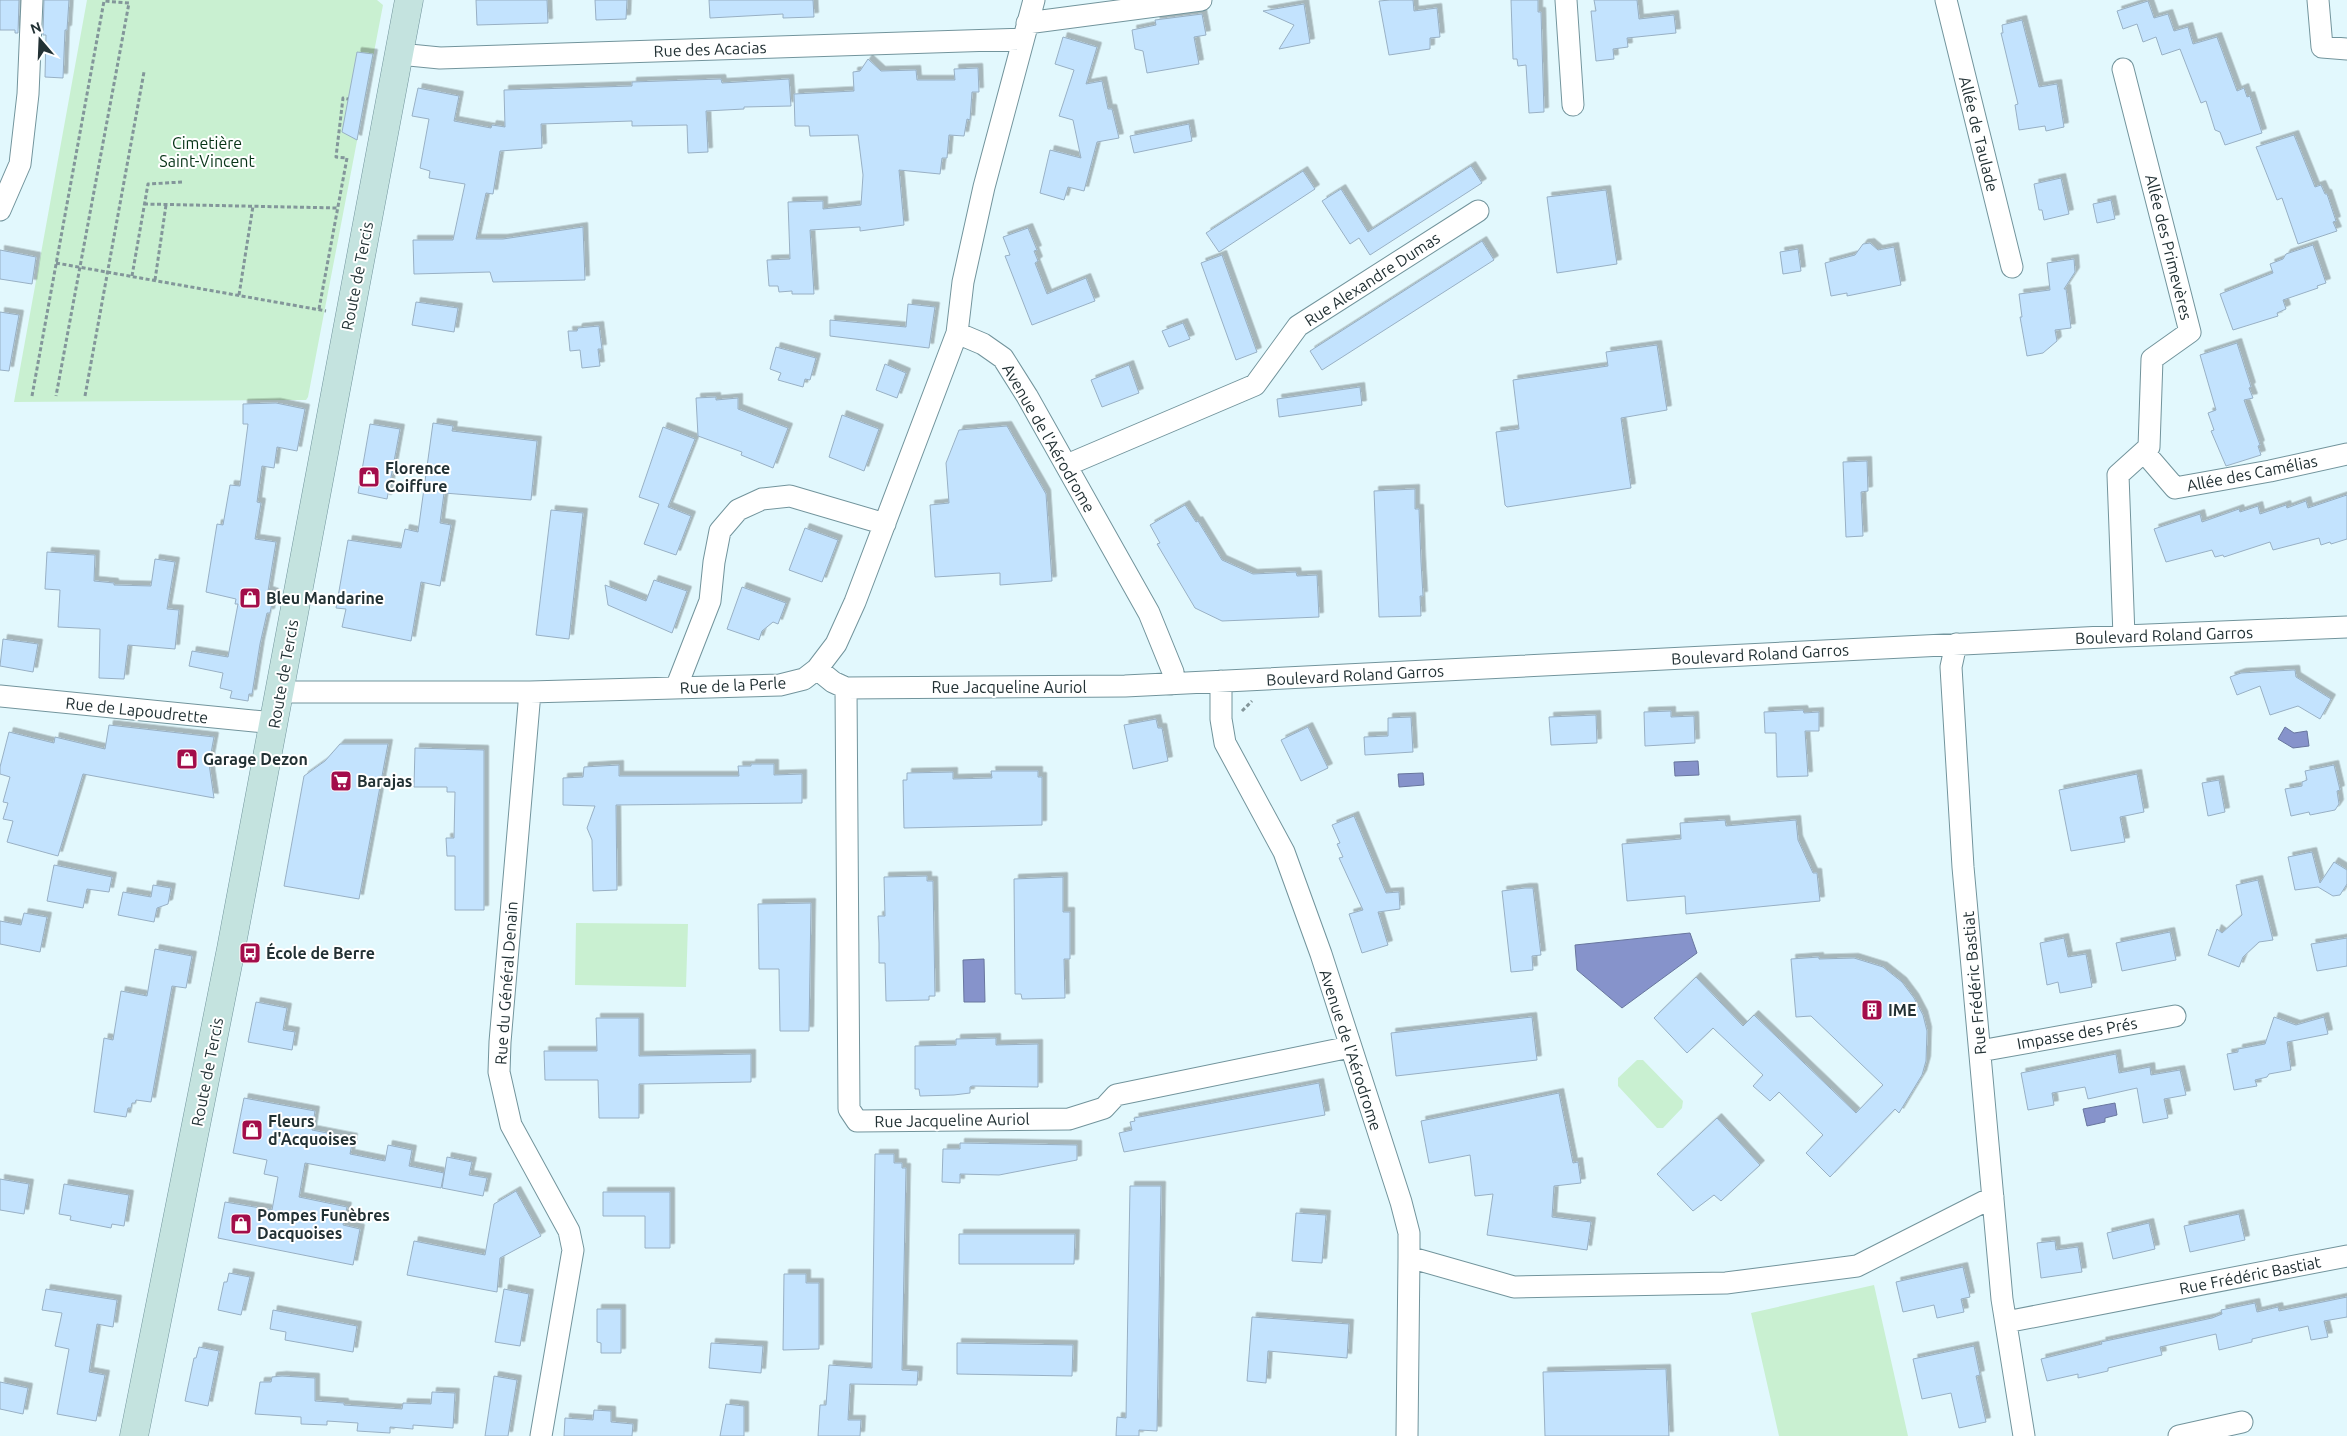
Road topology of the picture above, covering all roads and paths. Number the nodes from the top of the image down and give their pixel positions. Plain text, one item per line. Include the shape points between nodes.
1 (32, 0) edge
2 (409, 0) edge
3 (1034, 0) edge
4 (1202, 0) edge
5 (1566, 0) edge
6 (1946, 0) edge
7 (2318, 0) edge
8 (1025, 31) junction
9 (2347, 48) edge
10 (398, 54) junction
11 (2124, 69) dead end
12 (144, 72) dead end
13 (348, 99) dead end
14 (1573, 105) dead end
15 (182, 182) dead end
16 (144, 204) junction
17 (166, 205) junction
18 (253, 206) junction
19 (338, 208) junction
20 (0, 210) edge
21 (1478, 211) dead end
22 (56, 263) junction
23 (81, 267) junction
24 (2012, 267) dead end
25 (106, 272) junction
26 (132, 276) junction
27 (155, 280) junction
28 (239, 295) junction
29 (319, 310) junction
30 (349, 314) junction
31 (957, 333) junction
32 (32, 396) dead end
33 (56, 396) dead end
34 (84, 396) dead end
35 (2144, 452) junction
36 (2347, 454) edge
37 (1067, 465) junction
38 (885, 524) junction
39 (2347, 627) edge
40 (2124, 636) junction
41 (1956, 644) junction
42 (817, 669) junction
43 (1221, 681) junction
44 (1172, 684) junction
45 (676, 688) junction
46 (846, 688) junction
47 (280, 692) junction
48 (530, 692) junction
49 (1257, 695) dead end
50 (0, 696) edge
51 (1240, 713) dead end
52 (274, 723) junction
53 (2175, 1016) dead end
54 (1350, 1047) junction
55 (1980, 1051) junction
56 (1993, 1197) junction
57 (2347, 1256) edge
58 (1409, 1257) junction
59 (2006, 1322) junction
60 (2242, 1422) dead end
61 (134, 1436) edge
62 (541, 1436) edge
63 (1407, 1436) edge
64 (2024, 1436) edge
65 (2179, 1436) edge

1 - 20 street via 28,94 20,164
2 - 10 main road, Route de Tercis
3 - 8 street
4 - 8 street, Rue des Acacias
5 - 14 street
6 - 24 street, Allée de Taulade
7 - 9 street via 2322,47
8 - 10 street, Rue des Acacias via 440,58
8 - 31 street via 963,282
10 - 30 main road, Route de Tercis
11 - 35 street, Allée des Primevères via 2190,332 2152,359 2149,448
12 - 25 path
13 - 19 path via 343,98 336,157 347,158
15 - 16 path via 148,184
16 - 17 path
16 - 26 path
17 - 18 path
17 - 27 path
18 - 19 path
18 - 28 path
19 - 29 path
21 - 37 street, Rue Alexandre Dumas via 1298,326 1255,385
22 - 23 path
22 - 23 path via 104,1 130,3
22 - 32 path
23 - 25 path
23 - 33 path
25 - 26 path
25 - 34 path
26 - 27 path
27 - 28 path
28 - 29 path
29 - 30 path
30 - 47 main road, Route de Tercis
31 - 37 street, Avenue de l'Aérodrome via 983,344 1003,358
31 - 38 street, Rue de la Perle
35 - 36 street, Allée des Camélias via 2175,488 2270,472
35 - 40 street via 2118,475
37 - 44 street, Avenue de l'Aérodrome via 1149,613 1173,672
38 - 42 street, Rue de la Perle via 836,644
38 - 45 street via 790,496 762,499 738,510 720,531 710,601
39 - 40 street, Boulevard Roland Garros
40 - 41 street, Boulevard Roland Garros
41 - 43 street, Boulevard Roland Garros
41 - 55 street, Rue Frédéric Bastiat via 1951,666 1963,867
42 - 45 street, Rue de la Perle via 804,679 780,685
42 - 46 street
43 - 44 street, Boulevard Roland Garros
43 - 54 street, Avenue de l'Aérodrome via 1221,719 1226,743 1284,852
44 - 46 street, Rue Jacqueline Auriol
45 - 48 street, Rue de la Perle
46 - 54 street, Rue Jacqueline Auriol via 849,1110 857,1122 1069,1119 1104,1108 1116,1094
47 - 48 street, Rue de la Perle
47 - 52 main road, Route de Tercis
48 - 62 street, Rue du Général Denain via 499,1072 511,1125 569,1231 573,1250
49 - 51 path
50 - 52 street, Rue de Lapoudrette
52 - 61 main road, Route de Tercis
53 - 55 street, Impasse des Prés
54 - 58 street, Avenue de l'Aérodrome via 1402,1202
55 - 56 street, Rue Frédéric Bastiat
56 - 58 street via 1857,1266 1726,1283 1514,1287
56 - 59 street, Rue Frédéric Bastiat
57 - 59 street, Rue Frédéric Bastiat
58 - 63 street, Avenue de l'Aérodrome
59 - 64 street, Rue Frédéric Bastiat
60 - 65 street

